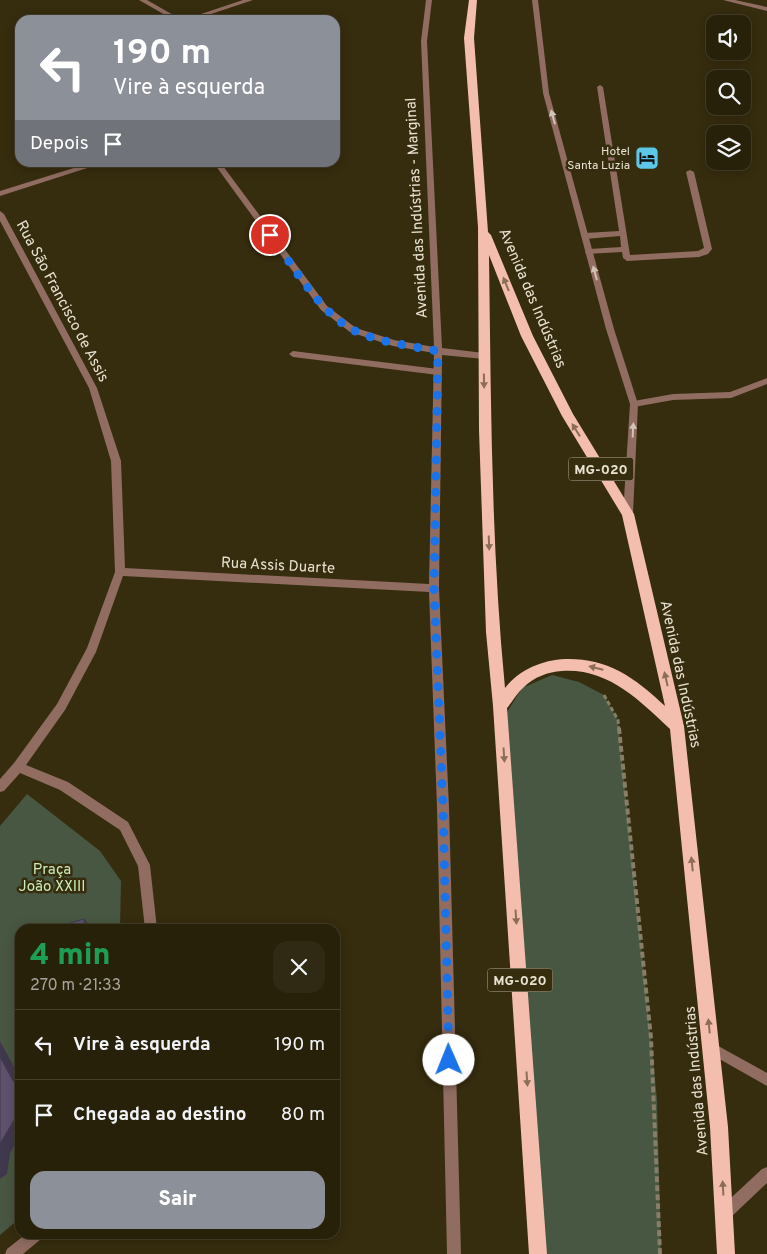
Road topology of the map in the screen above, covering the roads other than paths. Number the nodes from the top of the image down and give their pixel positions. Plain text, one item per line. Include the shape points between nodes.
1 (142, 0) edge
2 (250, 0) edge
3 (429, 0) edge
4 (473, 0) edge
5 (535, 0) edge
6 (726, 0) edge
7 (767, 9) edge
8 (169, 15) edge
9 (202, 15) edge
10 (600, 87) dead end
11 (86, 167) edge
12 (220, 167) edge
13 (690, 172) dead end
14 (0, 194) edge
15 (0, 214) edge
16 (483, 227) junction
17 (622, 233) junction
18 (585, 236) junction
19 (626, 249) junction
20 (589, 252) junction
21 (438, 351) junction
22 (293, 354) dead end
23 (484, 356) junction
24 (438, 372) junction
25 (767, 381) edge
26 (634, 404) junction
27 (628, 514) junction
28 (120, 572) junction
29 (434, 588) junction
30 (500, 706) junction
31 (678, 726) junction
32 (18, 766) junction
33 (0, 787) edge
34 (150, 924) edge
35 (711, 1048) junction
36 (767, 1080) edge
37 (767, 1174) edge
38 (724, 1214) junction
39 (30, 1239) edge
40 (12, 1254) edge
41 (454, 1254) edge
42 (538, 1254) edge
43 (726, 1254) edge

1 - 8 street
2 - 9 street
3 - 21 street, Avenida das Indústrias - Marginal via 424,41
4 - 16 highway, Avenida das Indústrias / MG-020 via 469,38
18 -> 5 street via 546,93
6 - 7 street
10 - 17 street
11 - 14 street
12 - 21 street via 324,308 353,330 393,343
13 - 19 street via 708,249 699,254 627,258
15 - 28 street, Rua São Francisco de Assis via 93,388 116,461
16 - 23 highway, Avenida das Indústrias / MG-020
27 -> 16 highway, Avenida das Indústrias / MG-020 via 568,416 528,336
17 - 18 street
17 - 19 street
18 - 20 street
19 - 20 street
26 -> 20 street
21 - 23 street
21 - 24 street, Avenida das Indústrias - Marginal
22 - 24 street
23 -> 30 highway, Avenida das Indústrias / MG-020 via 493,632
24 - 29 street, Avenida das Indústrias - Marginal
25 - 26 street via 731,395 673,397
27 -> 26 street
31 -> 27 highway, Avenida das Indústrias / MG-020
28 - 29 street, Rua Assis Duarte
28 - 32 street, Rua São Francisco de Assis via 92,649 61,707
29 - 41 street, Avenida das Indústrias - Marginal
31 -> 30 highway via 633,686 604,670 579,664 536,670 518,683
30 -> 42 highway, Avenida das Indústrias / MG-020
35 -> 31 highway, Avenida das Indústrias / MG-020
32 - 33 street, Rua São Francisco de Assis
32 - 34 street via 64,786 124,826 144,865
35 - 36 street
38 -> 35 highway, Avenida das Indústrias / MG-020
37 - 38 street
38 - 43 highway, Avenida das Indústrias / MG-020
39 - 40 street

